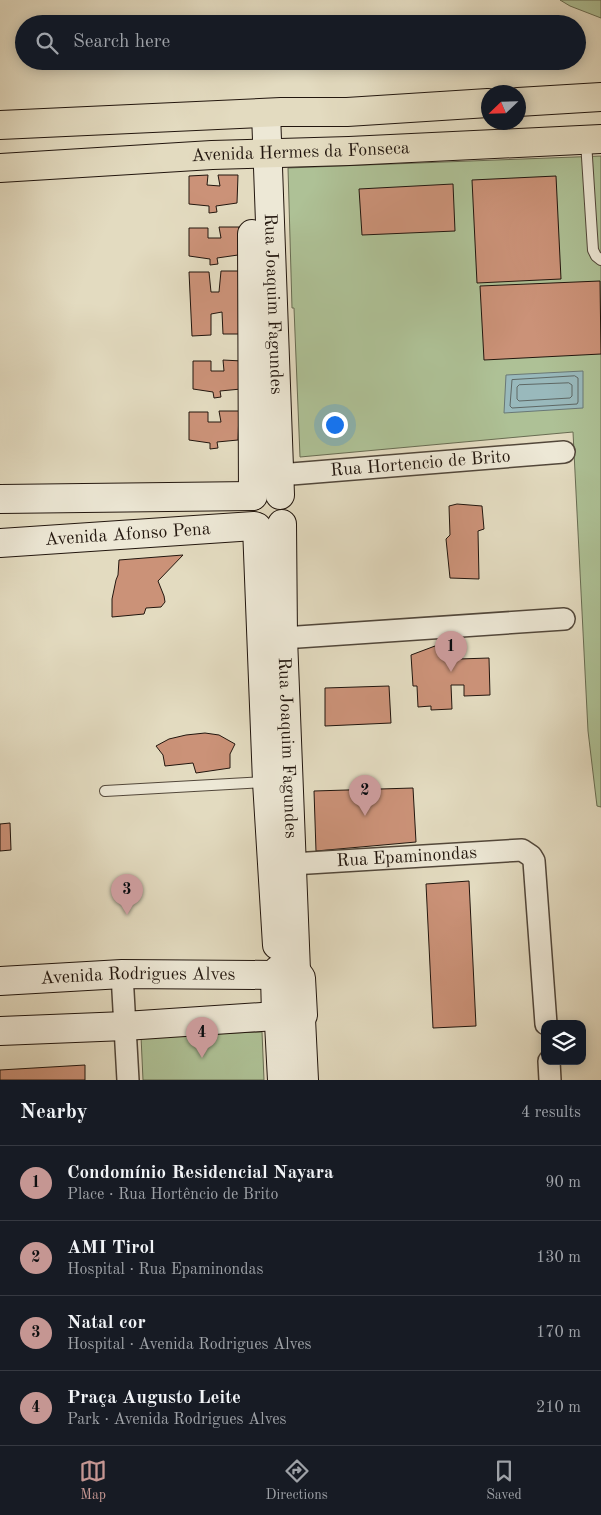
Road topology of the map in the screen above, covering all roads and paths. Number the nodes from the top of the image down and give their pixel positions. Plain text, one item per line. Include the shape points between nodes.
1 (601, 97) edge
2 (526, 102) edge
3 (481, 104) edge
4 (347, 112) junction
5 (266, 113) junction
6 (0, 125) edge
7 (594, 139) edge
8 (349, 151) junction
9 (259, 153) junction
10 (0, 168) edge
11 (601, 260) edge
12 (564, 452) dead end
13 (279, 485) junction
14 (252, 496) junction
15 (0, 500) edge
16 (264, 526) junction
17 (0, 543) edge
18 (564, 619) dead end
19 (283, 638) junction
20 (267, 782) junction
21 (105, 790) dead end
22 (292, 864) junction
23 (283, 972) junction
24 (122, 974) junction
25 (0, 981) edge
26 (286, 1019) junction
27 (546, 1020) edge
28 (125, 1026) junction
29 (0, 1031) edge
30 (549, 1065) edge
31 (128, 1080) edge
32 (282, 1080) edge
33 (304, 1080) edge
34 (550, 1080) edge

1 - 2 main road
3 - 4 main road
4 - 5 main road
4 - 8 main road via 343,136
5 - 6 main road
5 - 9 main road, Rua Joaquim Fagundes
7 - 8 main road, Avenida Hermes da Fonseca
7 - 11 lane via 593,250
8 - 9 main road, Avenida Hermes da Fonseca
9 - 10 main road, Avenida Hermes da Fonseca
9 - 13 main road, Rua Joaquim Fagundes
9 - 14 main road, Rua Joaquim Fagundes
12 - 13 street, Rua Hortencio de Brito
13 - 14 main road
13 - 16 main road via 287,512
14 - 15 main road, Avenida Afonso Pena
14 - 16 main road via 247,508 250,522
16 - 17 main road, Avenida Afonso Pena
16 - 19 main road, Rua Joaquim Fagundes
16 - 20 main road, Rua Joaquim Fagundes
18 - 19 street
19 - 22 main road, Rua Joaquim Fagundes
20 - 21 lane
20 - 23 main road, Rua Joaquim Fagundes
22 - 23 main road, Rua Joaquim Fagundes
22 - 27 street, Rua Epaminondas via 522,850 534,861
23 - 24 main road, Avenida Rodrigues Alves
23 - 26 main road, Rua Joaquim Fagundes via 301,978
24 - 25 main road, Avenida Rodrigues Alves
24 - 28 street
26 - 28 main road
26 - 32 main road, Rua Joaquim Fagundes
26 - 33 main road, Rua Joaquim Fagundes
28 - 29 main road
28 - 31 street
30 - 34 street

